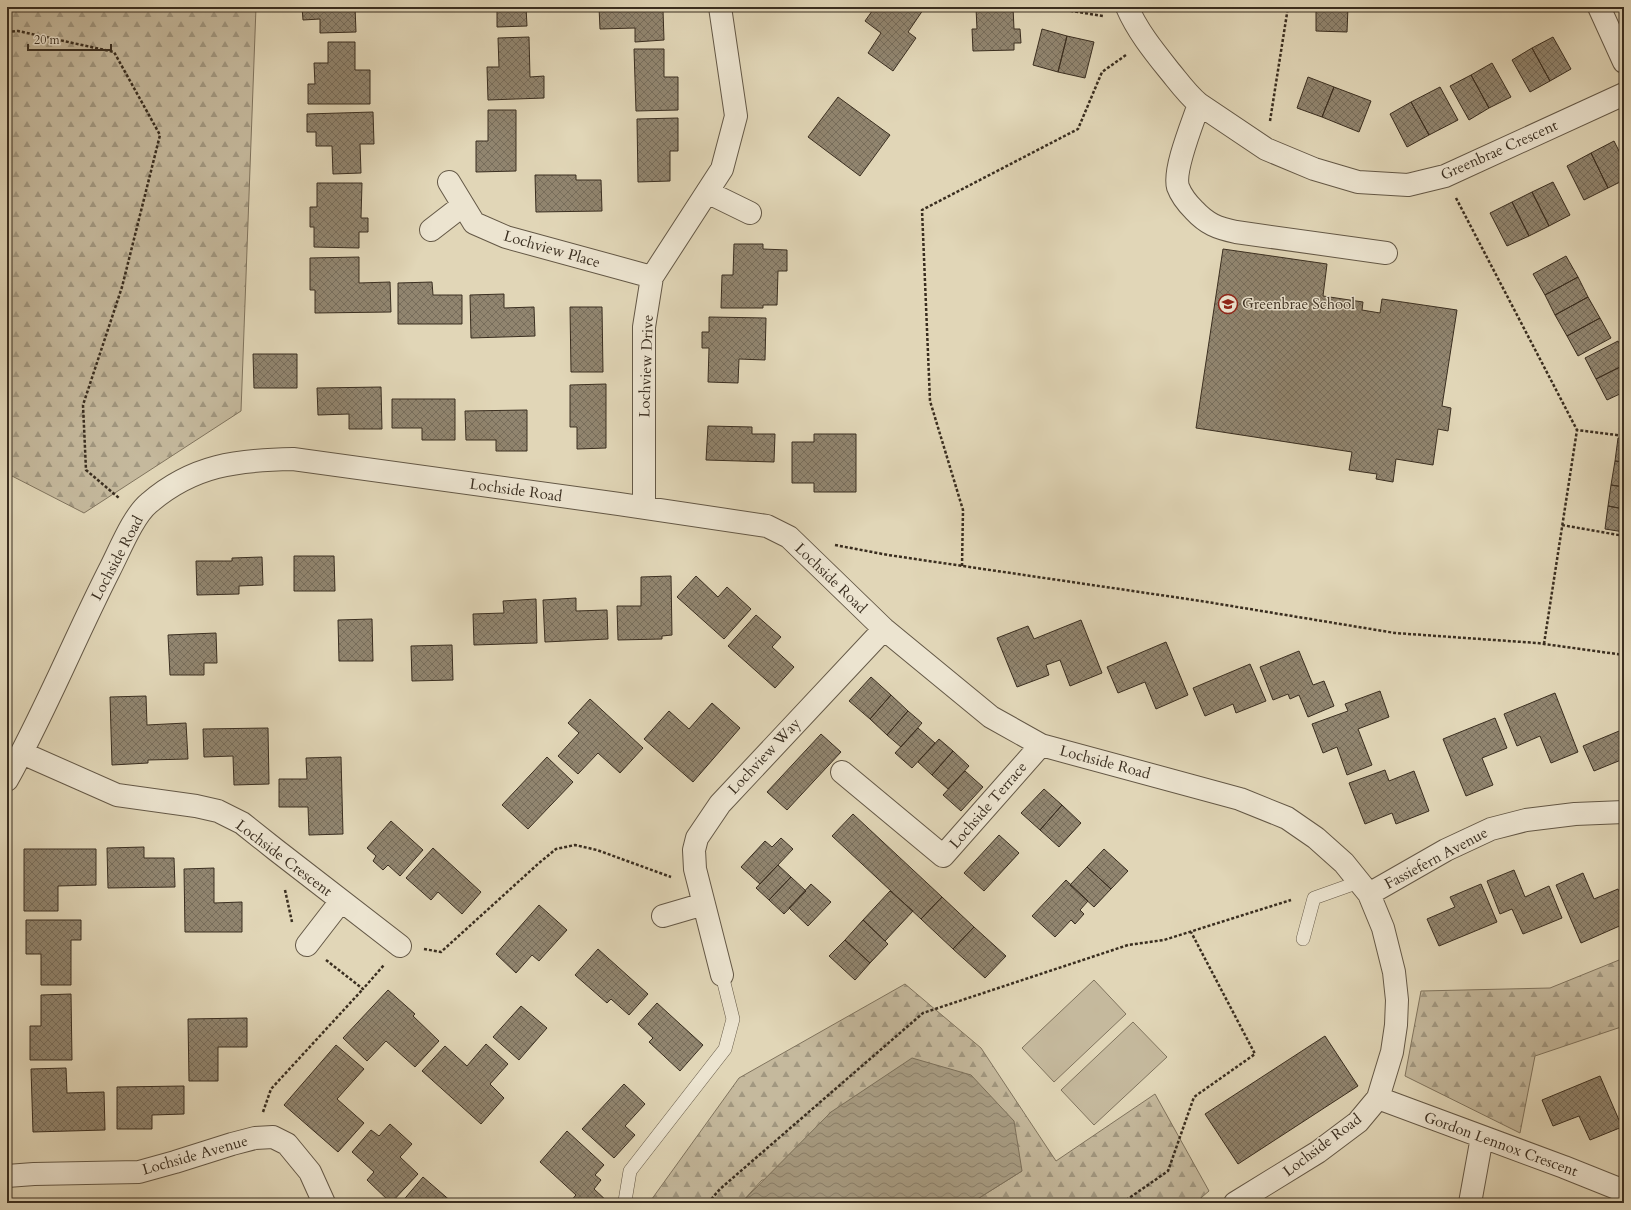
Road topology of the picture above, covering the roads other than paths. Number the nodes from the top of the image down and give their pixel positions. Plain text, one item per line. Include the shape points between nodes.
1 (720, 7) edge
2 (1599, 7) edge
3 (1130, 14) edge
4 (1624, 62) edge
5 (1624, 94) edge
6 (1199, 104) junction
7 (449, 182) dead end
8 (707, 192) junction
9 (462, 206) junction
10 (750, 213) dead end
11 (431, 230) dead end
12 (1386, 253) dead end
13 (652, 277) junction
14 (644, 508) junction
15 (884, 629) junction
16 (1040, 745) junction
17 (22, 753) junction
18 (842, 772) dead end
19 (7, 780) edge
20 (1624, 812) edge
21 (1364, 888) junction
22 (341, 901) junction
23 (704, 904) junction
24 (663, 916) dead end
25 (1303, 939) dead end
26 (307, 945) dead end
27 (400, 946) road end
28 (722, 975) joint
29 (1378, 1098) junction
30 (1482, 1137) junction
31 (7, 1176) edge
32 (1624, 1191) edge
33 (324, 1203) edge
34 (623, 1203) edge
35 (1235, 1203) edge
36 (1470, 1203) edge

1 - 8 street, Lochview Drive via 736,116 722,169
2 - 4 street
3 - 6 street, Greenbrae Crescent via 1146,41
5 - 6 street, Greenbrae Crescent via 1445,176 1408,185 1358,182 1314,169 1266,149
6 - 12 street via 1181,157 1178,186 1189,205 1203,220 1218,228 1236,232
7 - 9 street, Lochview Place
8 - 10 street
8 - 13 street, Lochview Drive
9 - 11 street
9 - 13 street, Lochview Place via 474,223 506,238
13 - 14 street, Lochview Drive via 644,327
14 - 15 street, Lochside Road via 767,526 789,537
14 - 17 street, Lochside Road via 285,459 231,463 203,470 175,484 147,504 131,527
15 - 16 street, Lochside Road via 991,717
15 - 23 street, Lochview Way via 720,804 697,838 694,850 695,869
16 - 18 street, Lochside Terrace via 943,856
16 - 21 street, Lochside Road via 1240,799 1287,818 1316,838 1344,863
17 - 19 street, Lochside Road
17 - 22 street, Lochside Crescent via 117,796 218,811 242,823
20 - 21 street, Fassiefern Avenue via 1526,820 1490,829
21 - 25 lane via 1314,898
21 - 29 street, Lochside Road via 1383,928 1394,972 1397,1000 1392,1052
22 - 26 street, Lochside Crescent
22 - 27 street, Lochside Crescent
23 - 24 street
23 - 28 street, Lochview Way
28 - 34 lane via 733,1019 725,1049 630,1171
29 - 30 street, Gordon Lennox Crescent
29 - 35 street, Lochside Road via 1358,1122 1318,1152
30 - 32 street, Gordon Lennox Crescent
30 - 36 street
31 - 33 street, Lochside Avenue via 139,1172 255,1138 273,1137 287,1144 310,1172

